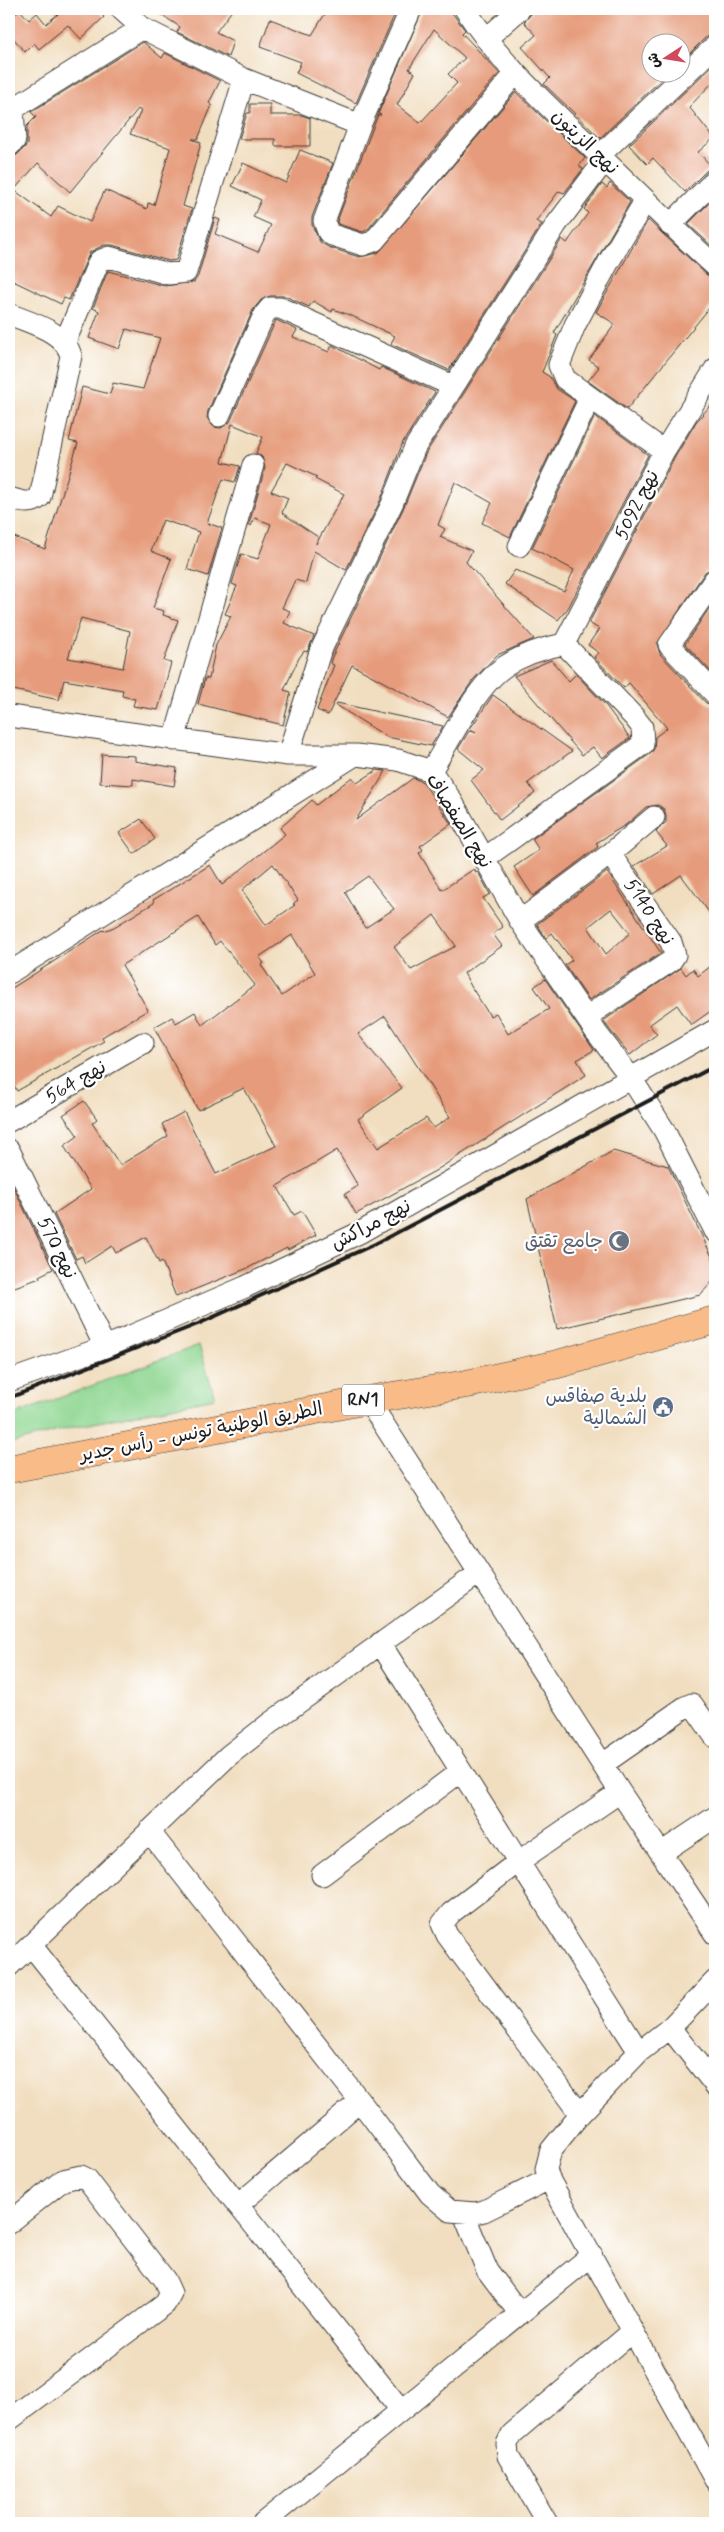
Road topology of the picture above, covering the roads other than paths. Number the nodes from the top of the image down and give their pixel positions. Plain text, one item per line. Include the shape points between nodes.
1 (121, 9) edge
2 (411, 9) edge
3 (465, 9) edge
4 (520, 9) edge
5 (142, 28) junction
6 (486, 39) junction
7 (715, 46) edge
8 (515, 74) junction
9 (244, 79) junction
10 (360, 125) junction
11 (9, 146) edge
12 (602, 157) junction
13 (715, 180) edge
14 (645, 201) junction
15 (670, 225) junction
16 (715, 266) edge
17 (9, 314) edge
18 (65, 342) junction
19 (715, 369) edge
20 (453, 386) junction
21 (590, 398) junction
22 (219, 416) dead end
23 (664, 451) junction
24 (253, 465) dead end
25 (9, 498) edge
26 (519, 546) dead end
27 (715, 579) edge
28 (564, 644) junction
29 (715, 694) edge
30 (9, 716) edge
31 (174, 740) junction
32 (288, 755) junction
33 (356, 755) junction
34 (431, 771) junction
35 (654, 817) dead end
36 (610, 854) junction
37 (485, 858) junction
38 (520, 921) junction
39 (9, 973) edge
40 (586, 1017) junction
41 (715, 1030) edge
42 (143, 1043) dead end
43 (631, 1078) junction
44 (9, 1120) edge
45 (9, 1150) edge
46 (715, 1231) edge
47 (715, 1320) edge
48 (105, 1347) junction
49 (9, 1381) edge
50 (368, 1400) junction
51 (9, 1469) edge
52 (479, 1573) junction
53 (380, 1643) junction
54 (715, 1737) edge
55 (602, 1764) junction
56 (460, 1771) junction
57 (620, 1792) junction
58 (715, 1816) edge
59 (149, 1831) junction
60 (660, 1853) junction
61 (518, 1862) junction
62 (322, 1875) dead end
63 (715, 1934) edge
64 (31, 1945) junction
65 (9, 1966) edge
66 (715, 1981) edge
67 (670, 2028) junction
68 (638, 2052) junction
69 (715, 2085) edge
70 (360, 2100) junction
71 (580, 2114) junction
72 (549, 2179) junction
73 (238, 2205) junction
74 (463, 2212) junction
75 (9, 2223) edge
76 (592, 2255) junction
77 (520, 2314) junction
78 (632, 2332) junction
79 (401, 2410) junction
80 (9, 2420) edge
81 (715, 2480) edge
82 (263, 2523) edge
83 (547, 2523) edge

1 - 5 street
2 - 10 street
3 - 6 street, نهج الزيتون
4 - 6 street
5 - 9 street
5 - 11 street via 13,109 15,140
6 - 8 street, نهج الزيتون
7 - 12 street
8 - 10 street via 374,241 363,245 332,235 324,221
8 - 12 street, نهج الزيتون
9 - 10 street
9 - 18 street via 186,272 168,274 109,257 99,261
12 - 14 street, نهج الزيتون
12 - 20 street
13 - 15 street
14 - 15 street, نهج الزيتون
14 - 21 street via 608,263 561,356 559,365 564,379
15 - 16 street, نهج الزيتون
17 - 18 street via 47,330
18 - 25 street via 71,356 42,490 35,502
19 - 23 street, نهج 5092
20 - 22 street via 280,308 270,308
20 - 32 street via 415,447 384,521 320,652
21 - 23 street
21 - 26 street
23 - 28 street, نهج 5092
24 - 31 street
27 - 29 street via 669,645
28 - 34 street via 539,649 504,667 489,680
28 - 37 street via 642,727 643,744
30 - 31 street, نهج الصفصاف
31 - 32 street, نهج الصفصاف
32 - 33 street, نهج الصفصاف
33 - 34 street, نهج الصفصاف via 411,762
33 - 39 street
34 - 37 street, نهج الصفصاف
35 - 36 street
36 - 38 street
36 - 40 street, نهج 5140 via 671,942 675,955 671,961
37 - 38 street, نهج الصفصاف
38 - 40 street, نهج الصفصاف
40 - 43 street, نهج الصفصاف
41 - 43 street, نهج مراكش
42 - 44 street, نهج 564
43 - 46 street, نهج الصفصاف via 664,1130
43 - 48 street, نهج مراكش via 361,1232 245,1287
45 - 48 street, نهج 570
47 - 50 main road, الطريق الوطنية تونس - رأس جدير / RN1 via 558,1364 467,1384
48 - 49 street, نهج مراكش
50 - 51 main road, الطريق الوطنية تونس - رأس جدير / RN1
50 - 52 street
52 - 53 street
52 - 55 street
53 - 56 street
53 - 59 street via 228,1756
54 - 55 street via 692,1704
55 - 57 street
56 - 61 street
56 - 62 street
57 - 60 street
57 - 61 street
58 - 60 street
59 - 64 street
59 - 70 street
60 - 63 street
61 - 68 street
61 - 71 street via 442,1924
64 - 65 street
64 - 73 street
66 - 67 street
67 - 68 street
67 - 69 street
68 - 71 street
70 - 73 street
70 - 74 street via 430,2194 450,2211
71 - 72 street via 551,2150 546,2169
72 - 74 street via 484,2211 475,2214
72 - 76 street
73 - 79 street
74 - 77 street via 487,2270
75 - 80 street via 63,2180 81,2176 88,2179 165,2280 171,2293 164,2304
76 - 77 street
76 - 78 street
77 - 79 street
78 - 81 street
78 - 83 street via 512,2434 507,2444 508,2456
79 - 82 street

